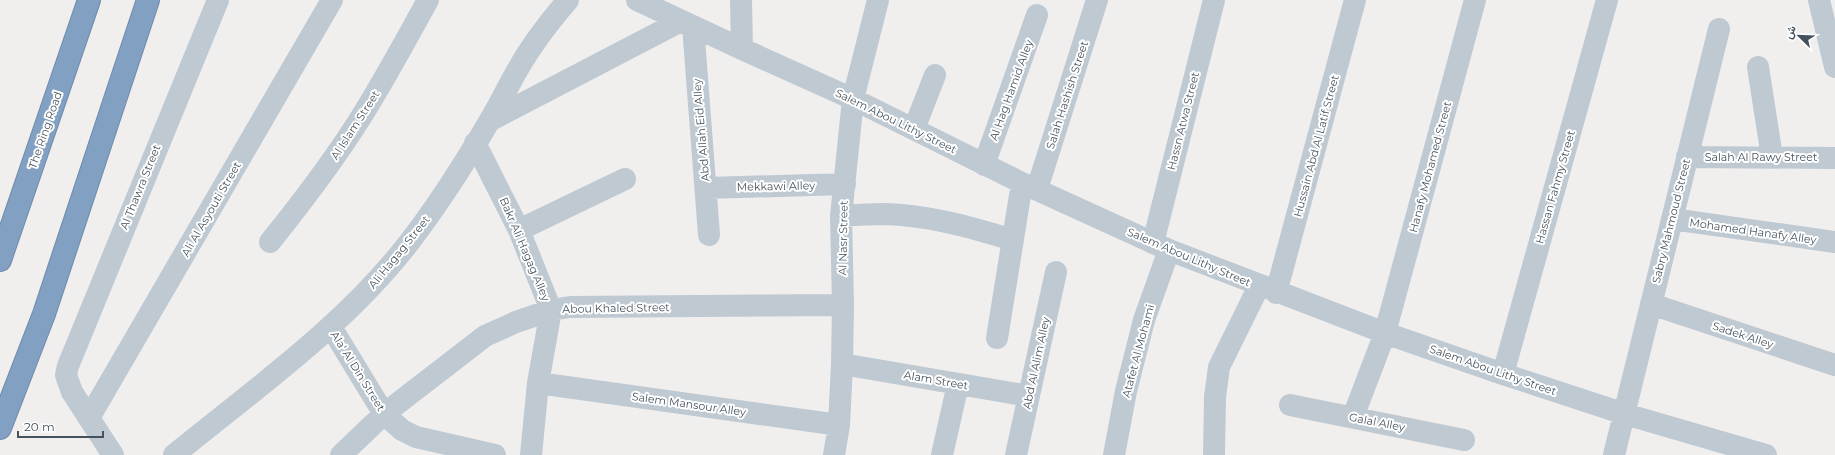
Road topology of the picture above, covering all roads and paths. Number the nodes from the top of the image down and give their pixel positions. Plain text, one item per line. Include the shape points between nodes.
1 (89, 0) edge
2 (148, 0) edge
3 (218, 0) edge
4 (332, 0) edge
5 (428, 0) edge
6 (568, 0) edge
7 (741, 0) edge
8 (878, 0) edge
9 (1097, 0) edge
10 (1214, 0) edge
11 (1355, 0) edge
12 (1475, 0) edge
13 (1607, 0) edge
14 (1819, 0) edge
15 (649, 3) edge
16 (1037, 15) dead end
17 (687, 24) junction
18 (1719, 29) dead end
19 (1832, 41) edge
20 (742, 49) junction
21 (1758, 67) dead end
22 (1835, 67) edge
23 (935, 75) dead end
24 (854, 99) junction
25 (491, 120) junction
26 (914, 129) junction
27 (475, 144) junction
28 (1687, 157) junction
29 (1772, 157) junction
30 (1835, 158) edge
31 (984, 165) junction
32 (625, 179) dead end
33 (845, 184) junction
34 (1029, 186) junction
35 (706, 188) junction
36 (841, 216) junction
37 (1672, 220) junction
38 (519, 230) junction
39 (709, 235) dead end
40 (1013, 240) junction
41 (270, 242) dead end
42 (1835, 242) edge
43 (1161, 246) junction
44 (0, 260) edge
45 (1056, 272) dead end
46 (1268, 289) junction
47 (1651, 304) junction
48 (843, 305) junction
49 (551, 310) junction
50 (331, 327) junction
51 (1385, 334) junction
52 (997, 338) dead end
53 (842, 364) junction
54 (1835, 365) edge
55 (1502, 374) junction
56 (538, 383) junction
57 (958, 384) junction
58 (1029, 396) junction
59 (1290, 405) dead end
60 (384, 414) junction
61 (1625, 414) junction
62 (1353, 417) junction
63 (89, 418) junction
64 (839, 425) junction
65 (0, 428) edge
66 (1464, 440) dead end
67 (1721, 448) edge
68 (113, 455) edge
69 (174, 455) edge
70 (341, 455) edge
71 (495, 455) edge
72 (531, 455) edge
73 (834, 455) edge
74 (942, 455) edge
75 (1016, 455) edge
76 (1114, 455) edge
77 (1214, 455) edge
78 (1614, 455) edge
79 (1766, 455) edge

1 - 44 highway, The Ring Road
2 - 65 highway via 44,314
3 - 63 street, Al Thawra Street via 71,356 66,375 72,392
4 - 63 street, Ali Al Asyouti Street
5 - 41 street, Al Islam Street via 363,115 307,195
6 - 25 street, Ali Hagag Street via 549,22 518,68
7 - 20 street
8 - 24 street, Al Nasr Street
9 - 34 street, Salah Hashish Street
10 - 43 street, Hassn Atwa Street
11 - 46 street, Hussain Abd Al Latif Street
12 - 51 street, Hanafy Mohamed Street
13 - 55 street, Hassan Fahmy Street
14 - 19 street
15 - 17 street, Salem Abou Lithy Street
16 - 31 street, Al Hag Hamid Alley
17 - 20 street, Salem Abou Lithy Street
17 - 25 street
17 - 35 street, Abd Allah Eid Alley
18 - 28 street, Sabry Mahmoud Street
19 - 22 street
20 - 24 street, Salem Abou Lithy Street
21 - 29 street
23 - 26 street
24 - 26 street, Salem Abou Lithy Street
24 - 33 street, Al Nasr Street
25 - 27 street, Ali Hagag Street
26 - 31 street, Salem Abou Lithy Street
27 - 38 street, Bakr Ali Hagag Alley
27 - 50 street, Ali Hagag Street via 410,241
28 - 29 street, Salah Al Rawy Street
28 - 37 street, Sabry Mahmoud Street
29 - 30 street, Salah Al Rawy Street
31 - 34 street, Salem Abou Lithy Street
32 - 38 street
33 - 35 street, Mekkawi Alley
33 - 36 street, Al Nasr Street
34 - 40 street, Salah Hashish Street
34 - 43 street, Salem Abou Lithy Street
35 - 39 street, Abd Allah Eid Alley
36 - 40 street via 884,214 926,218 968,226
36 - 48 street, Al Nasr Street
37 - 42 street, Mohamed Hanafy Alley
37 - 47 street, Sabry Mahmoud Street
38 - 49 street, Bakr Ali Hagag Alley
40 - 52 street, Salah Hashish Street
43 - 46 street, Salem Abou Lithy Street
43 - 76 street, Atafet Al Mohami via 1126,391
45 - 58 street, Abd Al Alim Alley
46 - 51 street, Salem Abou Lithy Street
46 - 77 street, Hussain Abd Al Latif Street via 1219,367 1215,397
47 - 54 street, Sadek Alley
47 - 61 street, Sabry Mahmoud Street
48 - 49 street, Abou Khaled Street via 570,307
48 - 53 street, Al Nasr Street
49 - 56 street, Bakr Ali Hagag Alley
49 - 60 street, Abou Khaled Street via 486,336
50 - 60 street, Ala' Al Din Street
50 - 69 street, Ali Hagag Street
51 - 55 street, Salem Abou Lithy Street
51 - 62 street, Hanafy Mohamed Street
53 - 57 street, Alam Street
53 - 64 street, Al Nasr Street
55 - 61 street, Salem Abou Lithy Street
56 - 64 street, Salem Mansour Alley
56 - 72 street, Bakr Ali Hagag Alley
57 - 58 street, Alam Street
57 - 74 street
58 - 75 street, Abd Al Alim Alley
59 - 62 street, Galal Alley
60 - 70 street, Abou Khaled Street
60 - 71 street, Ala' Al Din Street via 402,430 416,437
61 - 67 street, Salem Abou Lithy Street
61 - 78 street, Sabry Mahmoud Street
62 - 66 street, Galal Alley
63 - 68 street
64 - 73 street, Al Nasr Street
67 - 79 street, Salem Abou Lithy Street

